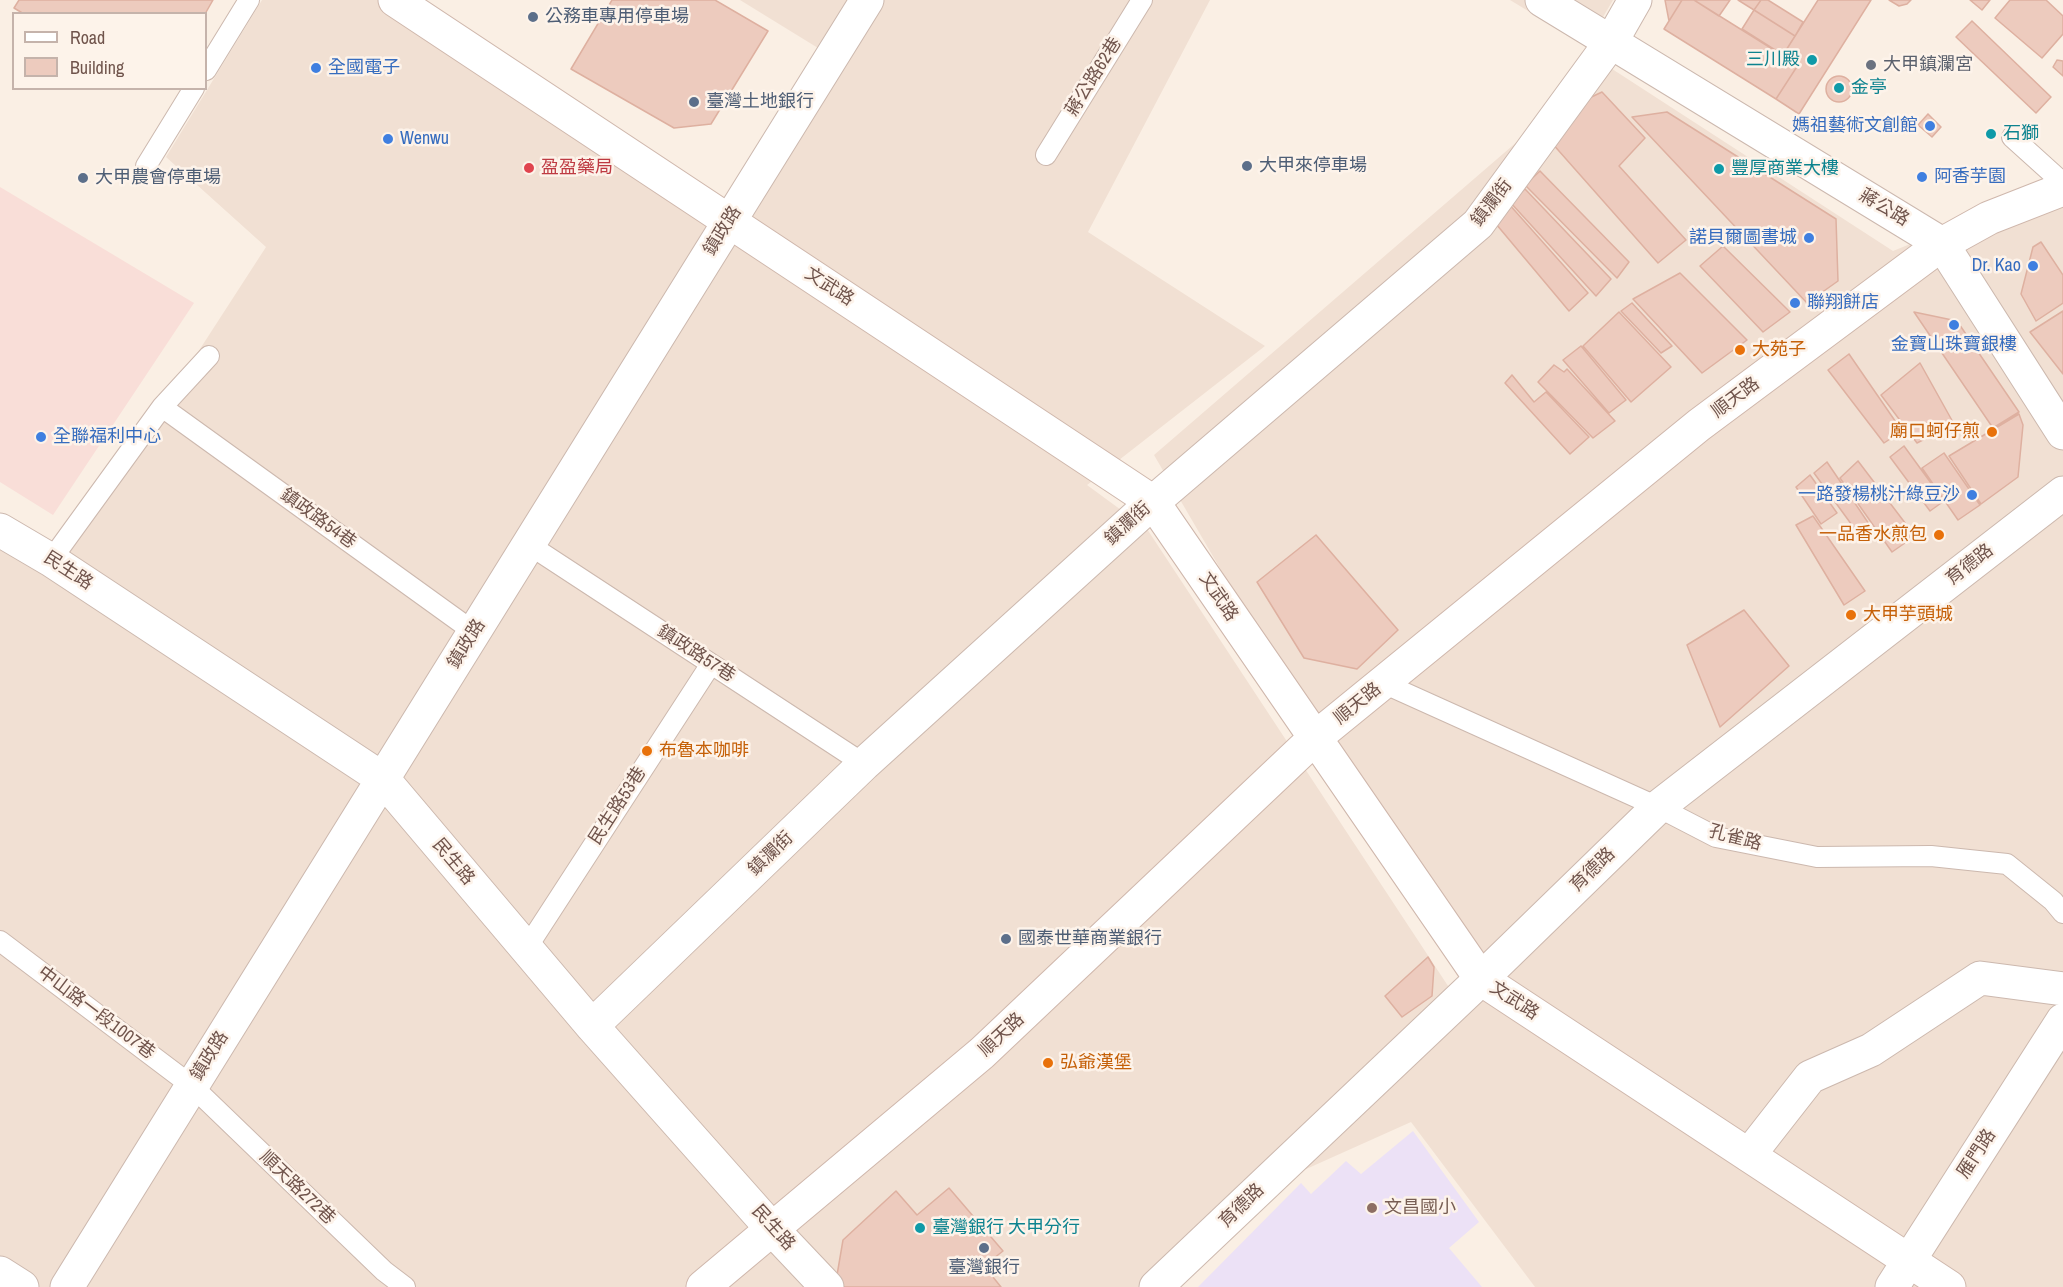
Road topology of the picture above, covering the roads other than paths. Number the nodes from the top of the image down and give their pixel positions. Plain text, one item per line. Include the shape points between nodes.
1 (249, 0) edge
2 (395, 0) edge
3 (867, 0) edge
4 (1142, 0) edge
5 (1542, 0) edge
6 (1635, 0) edge
7 (1611, 42) junction
8 (207, 68) edge
9 (193, 90) edge
10 (2012, 137) dead end
11 (1046, 155) dead end
12 (146, 166) dead end
13 (2063, 183) edge
14 (2063, 189) edge
15 (729, 221) junction
16 (1942, 244) junction
17 (208, 356) dead end
18 (162, 407) junction
19 (2063, 433) edge
20 (2063, 493) edge
21 (1153, 502) junction
22 (0, 530) edge
23 (528, 544) junction
24 (51, 560) junction
25 (474, 632) junction
26 (711, 664) junction
27 (1383, 683) junction
28 (1315, 738) junction
29 (864, 764) junction
30 (382, 779) junction
31 (1658, 807) junction
32 (2063, 913) edge
33 (0, 941) edge
34 (526, 949) junction
35 (1480, 979) junction
36 (2063, 989) edge
37 (2063, 1020) edge
38 (592, 1026) junction
39 (192, 1086) junction
40 (1749, 1155) junction
41 (773, 1230) junction
42 (0, 1273) edge
43 (1900, 1274) edge
44 (22, 1287) edge
45 (67, 1287) edge
46 (405, 1287) edge
47 (704, 1287) edge
48 (827, 1287) edge
49 (1156, 1287) edge
50 (1949, 1287) edge

1 - 8 lane
2 - 15 street, 文武路
3 - 15 street, 鎮政路
4 - 11 lane, 蔣公路62巷
5 - 7 street, 蔣公路
6 - 7 street, 鎮瀾街
7 - 16 street, 蔣公路
7 - 21 street, 鎮瀾街 via 1478,224
9 - 12 lane
10 - 13 lane
14 - 16 street, 順天路 via 1989,218
15 - 21 street, 文武路
15 - 23 street, 鎮政路
16 - 19 street, 蔣公路
16 - 27 street, 順天路 via 1699,425
17 - 18 lane
18 - 24 lane
18 - 25 lane, 鎮政路54巷
20 - 31 street, 育德路
21 - 28 street, 文武路
21 - 29 street, 鎮瀾街
22 - 24 street, 民生路
23 - 25 street, 鎮政路
23 - 26 lane, 鎮政路57巷
24 - 30 street, 民生路
25 - 30 street, 鎮政路
26 - 29 lane, 鎮政路57巷
26 - 34 lane, 民生路53巷
27 - 28 street, 順天路
27 - 31 lane, 孔雀路
28 - 35 street, 文武路
28 - 41 street, 順天路 via 982,1053
29 - 38 street, 鎮瀾街
30 - 34 street, 民生路
30 - 39 street, 鎮政路
31 - 32 lane, 孔雀路 via 1716,837 1817,857 1931,856 2007,864
31 - 35 street, 育德路
33 - 39 lane, 中山路一段1007巷
34 - 38 street, 民生路
35 - 40 street, 文武路
35 - 49 street, 育德路
36 - 40 street via 1980,978 1871,1050 1810,1077
37 - 43 street, 雁門路
38 - 41 street, 民生路
39 - 45 street, 鎮政路
39 - 46 lane, 順天路272巷
40 - 43 street, 文武路
41 - 47 street, 順天路
41 - 48 street, 民生路
42 - 44 street
43 - 50 street, 文武路

